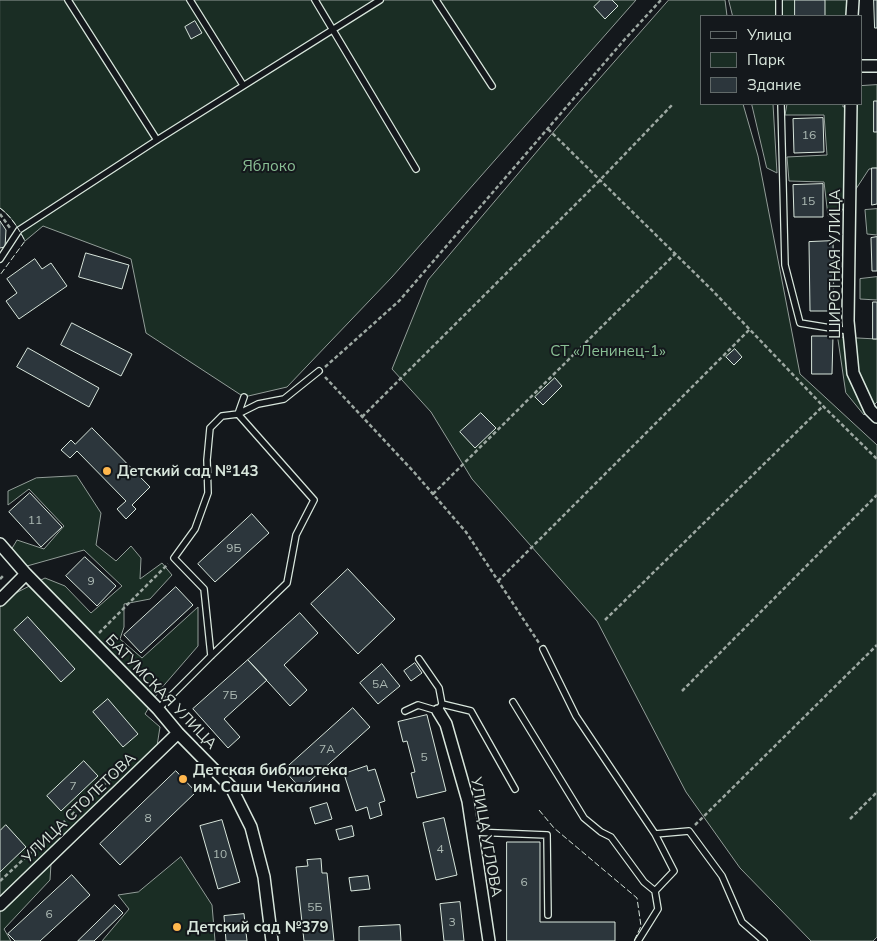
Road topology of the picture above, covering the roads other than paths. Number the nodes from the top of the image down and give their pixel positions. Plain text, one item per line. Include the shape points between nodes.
1 (68, 0) edge
2 (190, 0) edge
3 (315, 0) edge
4 (380, 0) edge
5 (436, 0) edge
6 (779, 0) edge
7 (853, 0) edge
8 (779, 15) edge
9 (852, 15) edge
10 (333, 29) junction
11 (862, 66) edge
12 (877, 66) edge
13 (243, 85) junction
14 (492, 86) dead end
15 (781, 105) edge
16 (851, 105) edge
17 (157, 140) junction
18 (416, 169) dead end
19 (0, 259) edge
20 (849, 331) junction
21 (319, 372) road end
22 (244, 397) dead end
23 (238, 414) junction
24 (877, 417) edge
25 (0, 544) edge
26 (26, 574) junction
27 (0, 600) edge
28 (543, 649) road end
29 (211, 656) junction
30 (419, 659) dead end
31 (513, 702) dead end
32 (440, 708) junction
33 (158, 709) junction
34 (405, 711) dead end
35 (178, 733) junction
36 (516, 789) dead end
37 (473, 832) junction
38 (655, 834) junction
39 (656, 890) junction
40 (0, 905) edge
41 (548, 915) dead end
42 (272, 941) edge
43 (489, 941) edge
44 (638, 941) edge
45 (764, 941) edge

1 - 17 lane
2 - 13 lane
3 - 10 lane
4 - 10 lane
5 - 14 lane
6 - 8 lane
7 - 9 street
10 - 13 lane
10 - 18 lane
11 - 12 street
13 - 17 lane
15 - 20 lane via 785,265 800,323
16 - 20 street, ШИРОТНАЯ УЛИЦА
17 - 19 lane via 19,230
20 - 24 street, ШИРОТНАЯ УЛИЦА via 853,372 870,410
21 - 23 lane via 284,399 258,404
22 - 23 lane
23 - 29 lane via 222,416 210,428 208,493 195,529 174,558 204,590
23 - 29 lane via 314,500 296,535 286,583
25 - 26 street, БАТУМСКАЯ УЛИЦА
26 - 27 street
26 - 33 street, БАТУМСКАЯ УЛИЦА
28 - 38 lane via 576,716
29 - 33 lane
30 - 32 lane via 439,688
31 - 39 lane via 584,818 611,837 644,882
32 - 34 lane via 418,705
32 - 36 lane via 471,711
32 - 37 street, УЛИЦА УГЛОВА via 468,801
33 - 35 street, БАТУМСКАЯ УЛИЦА
35 - 40 street, УЛИЦА СТОЛЕТОВА
35 - 42 street, БАТУМСКАЯ УЛИЦА via 231,788 251,827 264,878
37 - 41 lane via 547,834
37 - 43 street, УЛИЦА УГЛОВА
38 - 39 lane via 674,871
38 - 45 lane via 689,831 722,876 742,922
39 - 44 lane via 658,910

